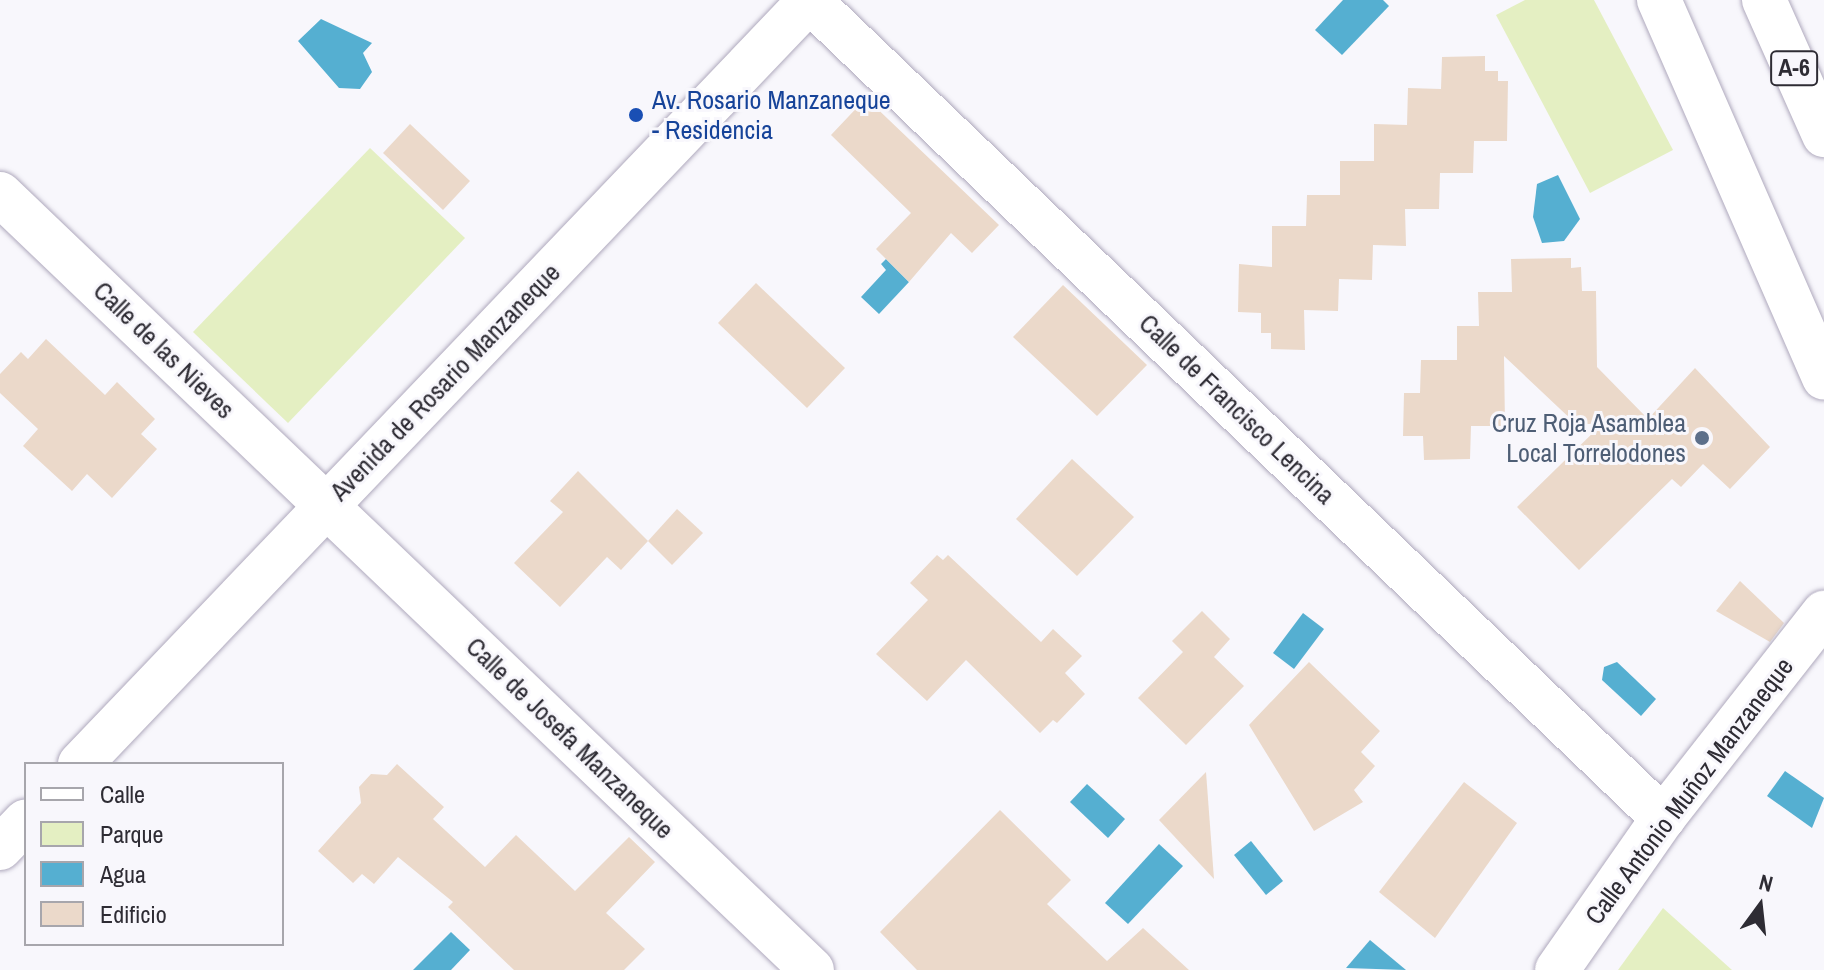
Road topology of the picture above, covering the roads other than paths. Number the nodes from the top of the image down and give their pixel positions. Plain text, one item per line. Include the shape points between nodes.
1 (809, 0) edge
2 (1659, 0) edge
3 (1764, 0) edge
4 (1824, 135) edge
5 (0, 194) edge
6 (1824, 377) edge
7 (329, 504) junction
8 (1824, 613) edge
9 (82, 762) edge
10 (1663, 818) junction
11 (24, 823) edge
12 (0, 848) edge
13 (812, 970) edge
14 (1557, 970) edge

1 - 7 main road, Avenida de Rosario Manzaneque
1 - 10 main road, Calle de Francisco Lencina
2 - 6 main road
3 - 4 main road, A-6
5 - 7 main road, Calle de las Nieves
7 - 9 main road, Avenida de Rosario Manzaneque
7 - 13 main road, Calle de Josefa Manzaneque
8 - 10 main road, Calle Antonio Muñoz Manzaneque
10 - 14 main road, Calle Antonio Muñoz Manzaneque
11 - 12 main road

